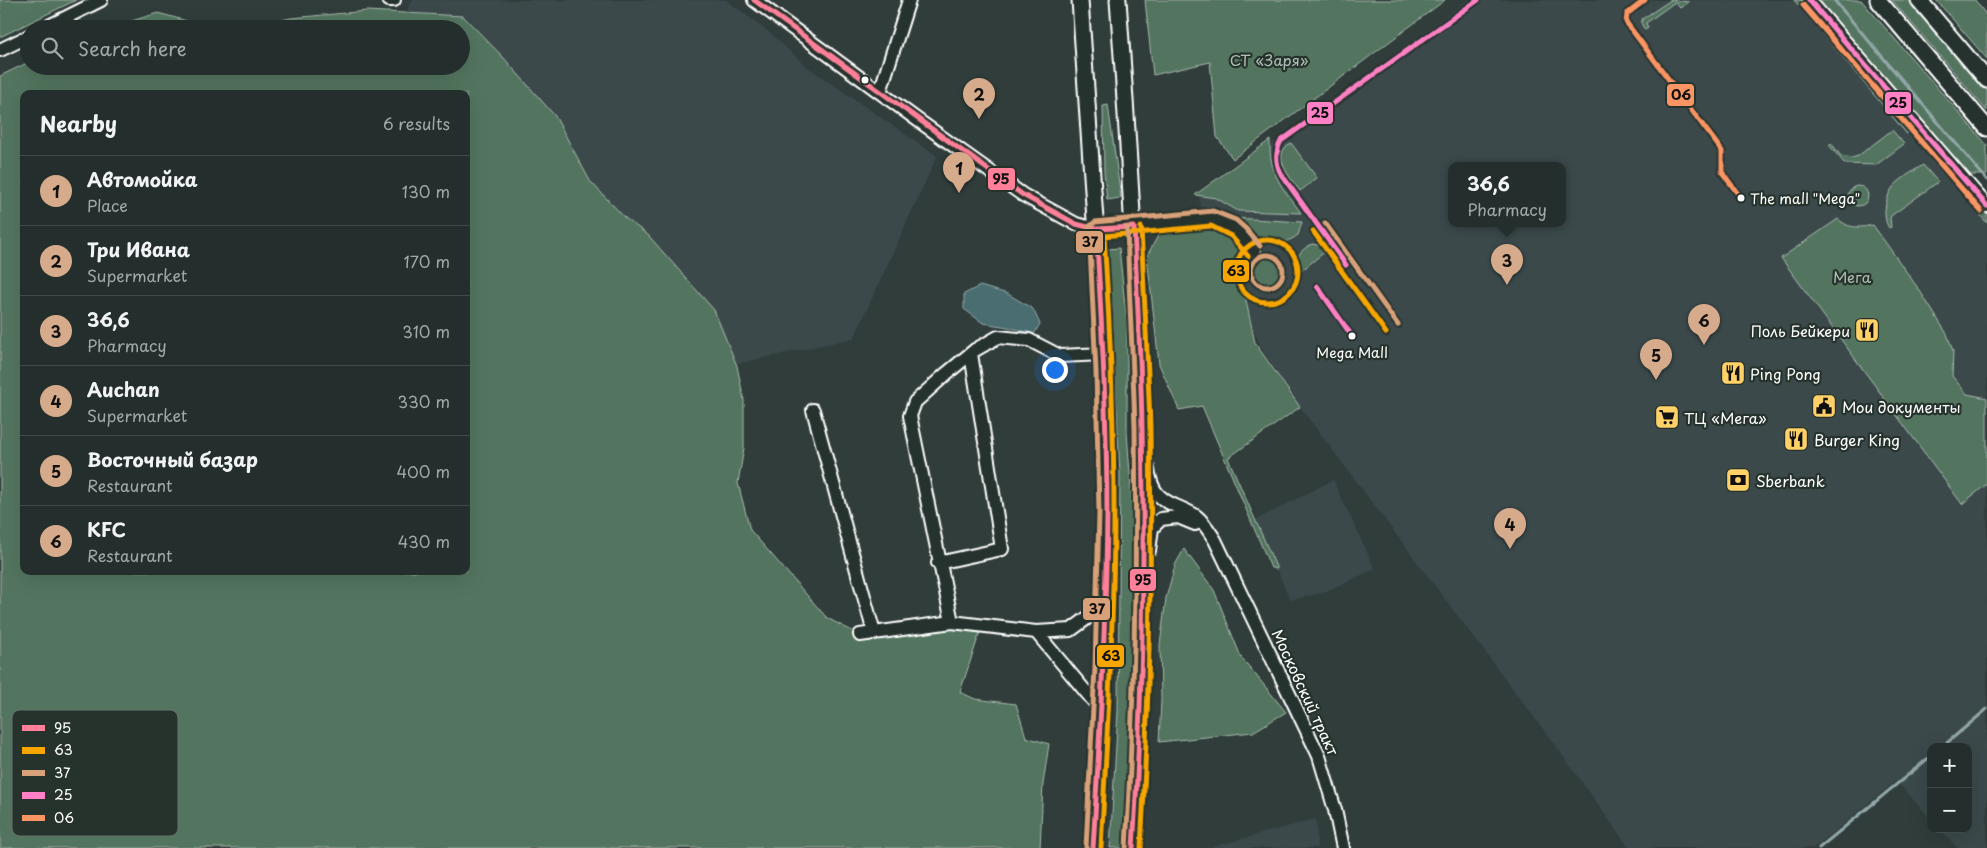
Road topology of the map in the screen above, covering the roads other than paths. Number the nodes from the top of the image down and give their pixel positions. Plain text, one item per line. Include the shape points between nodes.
1 (101, 0) edge
2 (389, 0) edge
3 (394, 0) edge
4 (754, 0) edge
5 (910, 0) edge
6 (1080, 0) edge
7 (1118, 0) edge
8 (1809, 0) edge
9 (1878, 0) edge
10 (1919, 0) edge
11 (61, 20) edge
12 (20, 40) edge
13 (0, 50) edge
14 (1987, 80) edge
15 (880, 92) junction
16 (1987, 128) edge
17 (1987, 206) edge
18 (1134, 227) junction
19 (1096, 229) junction
20 (1254, 251) dead end
21 (971, 354) junction
22 (1103, 354) junction
23 (814, 410) dead end
24 (1142, 436) junction
25 (1223, 556) junction
26 (938, 563) junction
27 (1143, 583) junction
28 (1105, 605) junction
29 (952, 622) junction
30 (1036, 632) junction
31 (874, 633) junction
32 (860, 635) dead end
33 (1101, 710) junction
34 (1093, 848) edge
35 (1133, 848) edge
36 (1343, 848) edge

1 - 11 street
2 - 3 street
4 - 15 street
5 - 15 street
6 - 19 main road
7 - 18 main road
8 - 17 street
9 - 16 main road
10 - 14 main road
12 - 13 street
15 - 19 street via 1024,195 1076,224
18 - 19 street
18 - 20 street via 1212,218 1239,231
18 - 24 main road
19 - 22 main road
21 - 22 street via 998,337 1029,340 1060,356
21 - 26 street via 915,402 910,416
21 - 26 street via 1002,550
22 - 28 main road
23 - 31 street
24 - 25 street, Московский тракт via 1154,490 1160,497 1202,521
24 - 27 main road
25 - 27 street, Московский тракт via 1194,523 1178,517 1165,517 1152,528 1148,572
25 - 36 street, Московский тракт via 1319,756
26 - 29 street
27 - 35 main road via 1140,734
28 - 30 street via 1071,630
28 - 33 main road
29 - 30 street
29 - 31 street
30 - 33 street
31 - 32 street
33 - 34 main road

